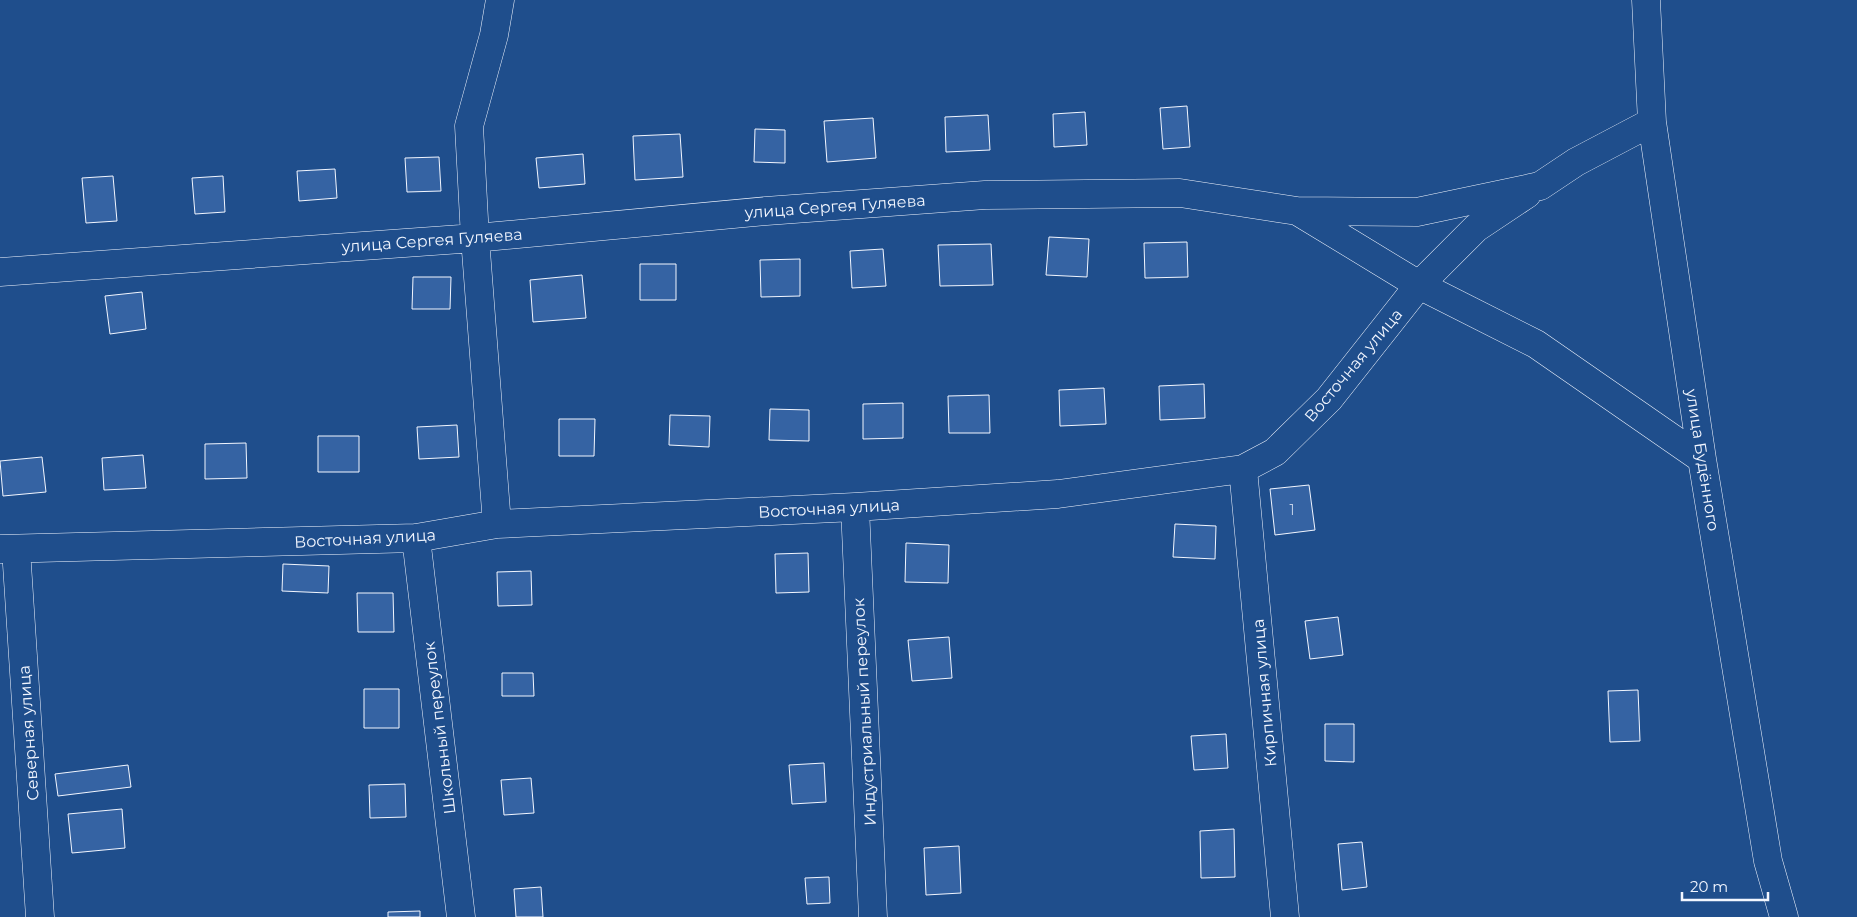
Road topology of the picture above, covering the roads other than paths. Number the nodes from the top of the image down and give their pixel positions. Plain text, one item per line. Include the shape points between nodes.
1 (500, 0) edge
2 (1646, 0) edge
3 (1652, 122) junction
4 (1540, 186) junction
5 (1298, 211) junction
6 (475, 238) junction
7 (0, 272) edge
8 (1419, 285) junction
9 (1702, 459) junction
10 (1243, 469) junction
11 (854, 507) junction
12 (497, 524) junction
13 (416, 538) junction
14 (8, 549) edge
15 (40, 917) edge
16 (461, 917) edge
17 (874, 917) edge
18 (1285, 917) edge
19 (1784, 917) edge

1 - 6 street via 494,35 469,126
2 - 3 street, улица Будённого
3 - 4 street, улица Сергея Гуляева via 1576,162
3 - 9 street, улица Будённого
4 - 5 street, улица Сергея Гуляева via 1417,212
4 - 8 street, Восточная улица via 1476,228
5 - 6 street, улица Сергея Гуляева via 1180,193 985,195
5 - 8 street
6 - 7 street, улица Сергея Гуляева
6 - 12 street
8 - 9 street via 1536,344
8 - 10 street, Восточная улица via 1328,399 1275,452
9 - 19 street, улица Будённого via 1768,861
10 - 11 street, Восточная улица via 1058,494
10 - 18 street, Кирпичная улица
11 - 12 street, Восточная улица
11 - 17 street, Индустриальный переулок
12 - 13 street, Восточная улица
13 - 14 street, Восточная улица
13 - 16 street, Школьный переулок
14 - 15 street, Северная улица

